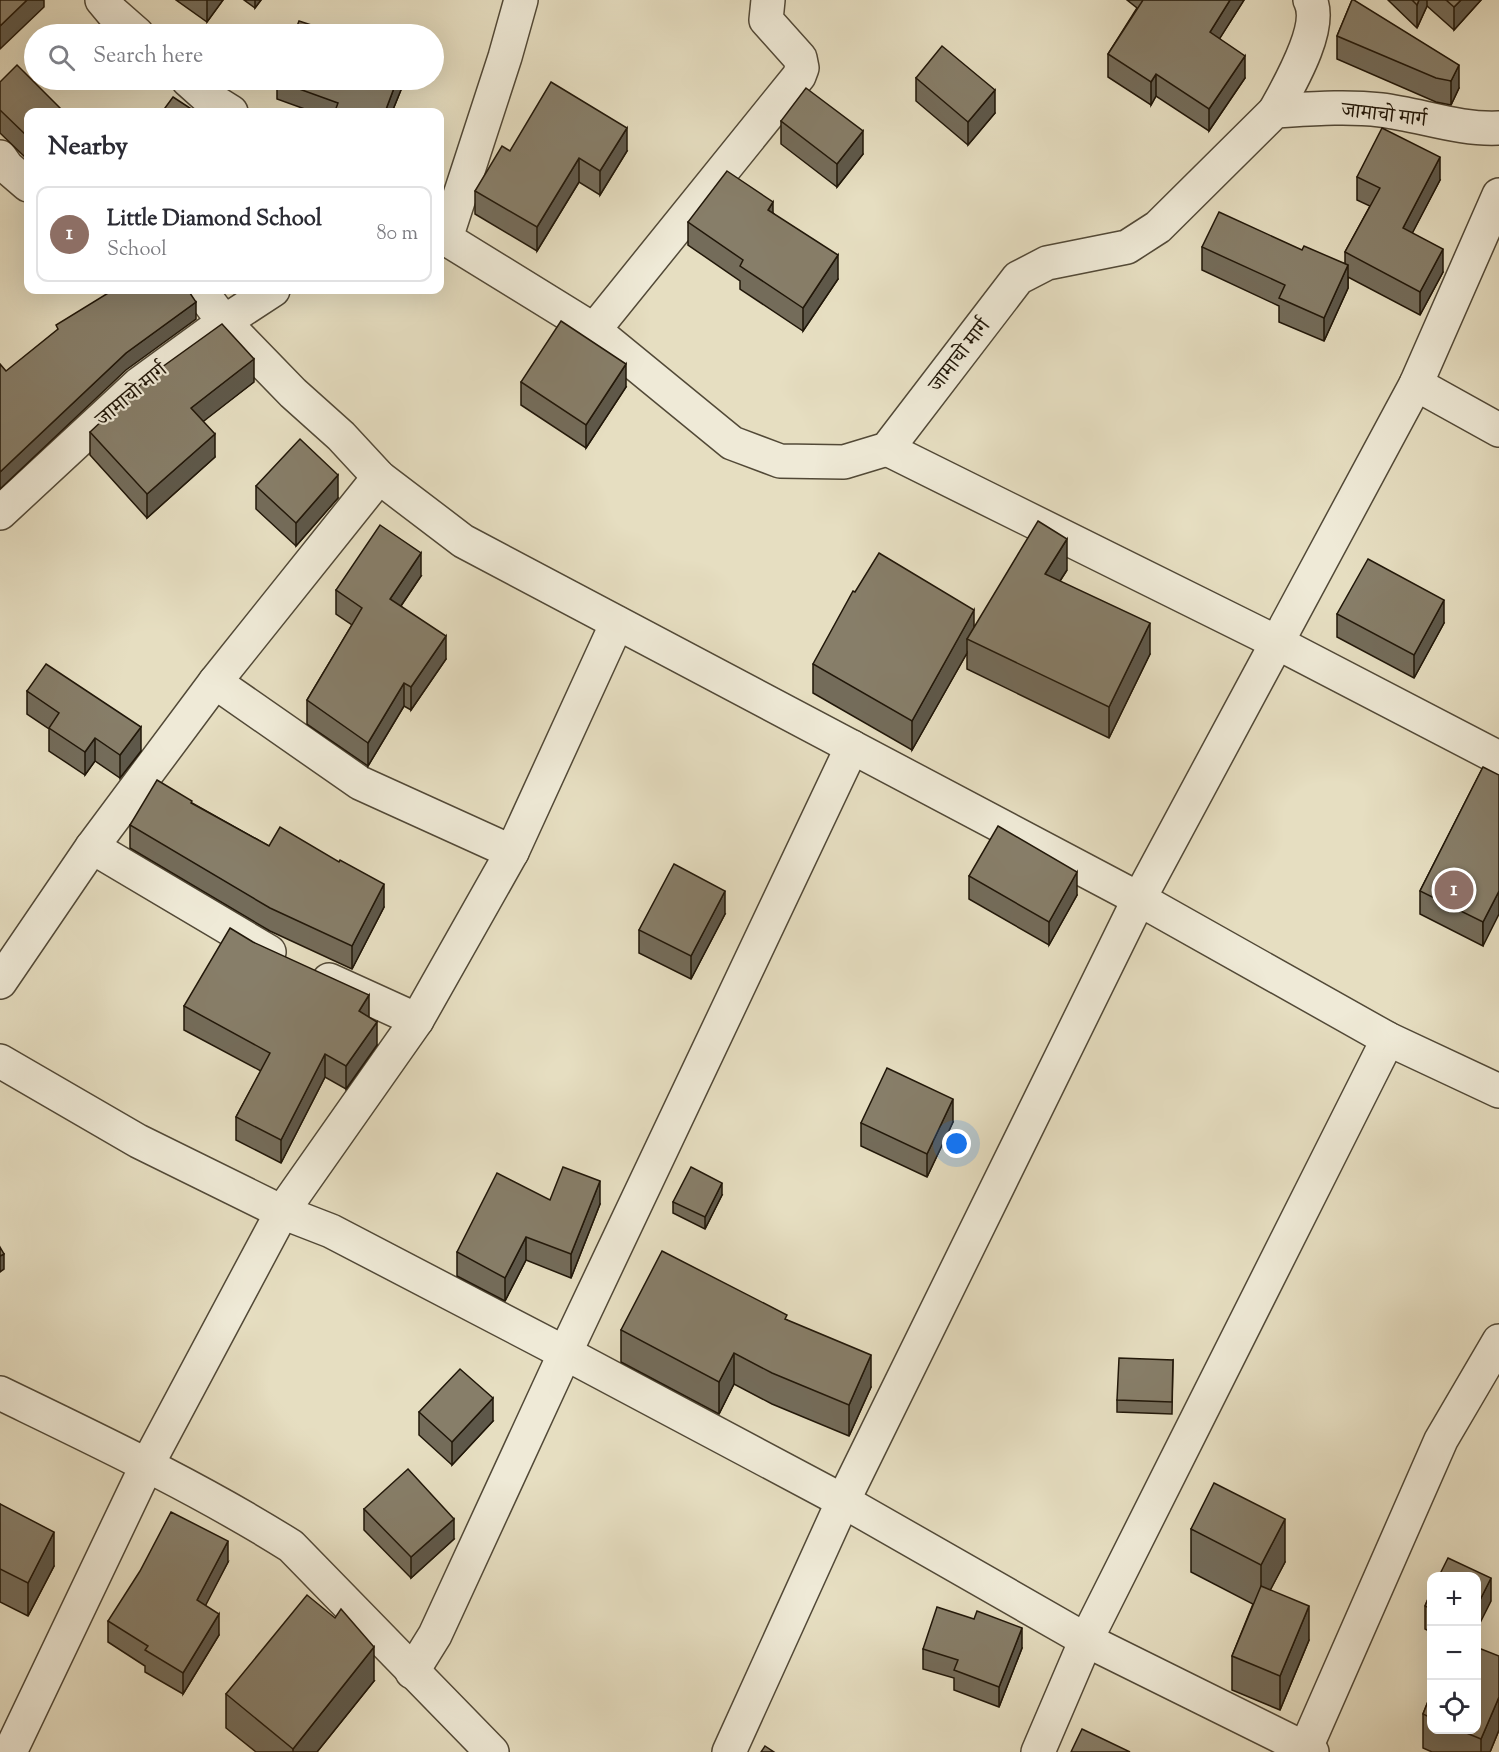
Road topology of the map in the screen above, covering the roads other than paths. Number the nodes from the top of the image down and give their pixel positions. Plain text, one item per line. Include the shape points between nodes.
1 (102, 0) edge
2 (521, 0) edge
3 (768, 0) edge
4 (1310, 0) edge
5 (126, 24) edge
6 (199, 90) edge
7 (225, 108) edge
8 (1275, 111) junction
9 (1499, 128) edge
10 (0, 157) edge
11 (24, 181) edge
12 (1499, 195) edge
13 (444, 234) edge
14 (444, 238) edge
15 (203, 294) edge
16 (267, 294) edge
17 (224, 322) junction
18 (594, 330) junction
19 (1416, 384) junction
20 (1499, 430) edge
21 (887, 449) junction
22 (379, 477) junction
23 (0, 513) edge
24 (616, 623) junction
25 (1276, 642) junction
26 (215, 682) junction
27 (852, 747) junction
28 (1499, 758) edge
29 (92, 847) junction
30 (512, 852) junction
31 (1139, 899) junction
32 (0, 982) edge
33 (417, 1020) junction
34 (1388, 1039) junction
35 (3, 1067) edge
36 (1499, 1091) edge
37 (282, 1212) junction
38 (1499, 1341) edge
39 (565, 1353) junction
40 (0, 1393) edge
41 (147, 1465) junction
42 (843, 1501) junction
43 (1086, 1640) junction
44 (412, 1672) junction
45 (14, 1750) edge
46 (1308, 1751) edge
47 (492, 1752) edge
48 (729, 1752) edge
49 (1038, 1752) edge

1 - 5 street
2 - 13 street via 506,57
3 - 18 street via 766,20 800,58 799,76
4 - 8 street via 1314,6 1311,35 1298,70
6 - 7 street
8 - 9 street, जामाचो मार्ग via 1380,110 1480,129
8 - 21 street, जामाचो मार्ग via 1158,227 1127,247 1047,263 1018,278
10 - 11 street
12 - 19 street
14 - 18 street
15 - 17 street
16 - 17 street, जामाचो मार्ग
17 - 22 street
17 - 23 street, जामाचो मार्ग via 139,384
18 - 21 street via 732,443 780,461 844,462
19 - 20 street
19 - 25 street
21 - 25 street
22 - 24 street via 463,541
22 - 26 street
24 - 27 street
24 - 30 street
25 - 28 street
25 - 31 street
26 - 29 street
26 - 30 street via 360,783
27 - 31 street
27 - 39 street
29 - 32 street
29 - 33 street via 261,948
30 - 33 street
31 - 34 street
31 - 42 street
33 - 37 street
34 - 36 street
34 - 43 street
35 - 37 street via 138,1141
37 - 39 street via 330,1231
37 - 41 street
38 - 46 street via 1441,1440
39 - 42 street
39 - 44 street via 435,1635
40 - 41 street
41 - 44 street via 291,1546
41 - 45 street
42 - 43 street
42 - 48 street
43 - 46 street
43 - 49 street
44 - 47 street

